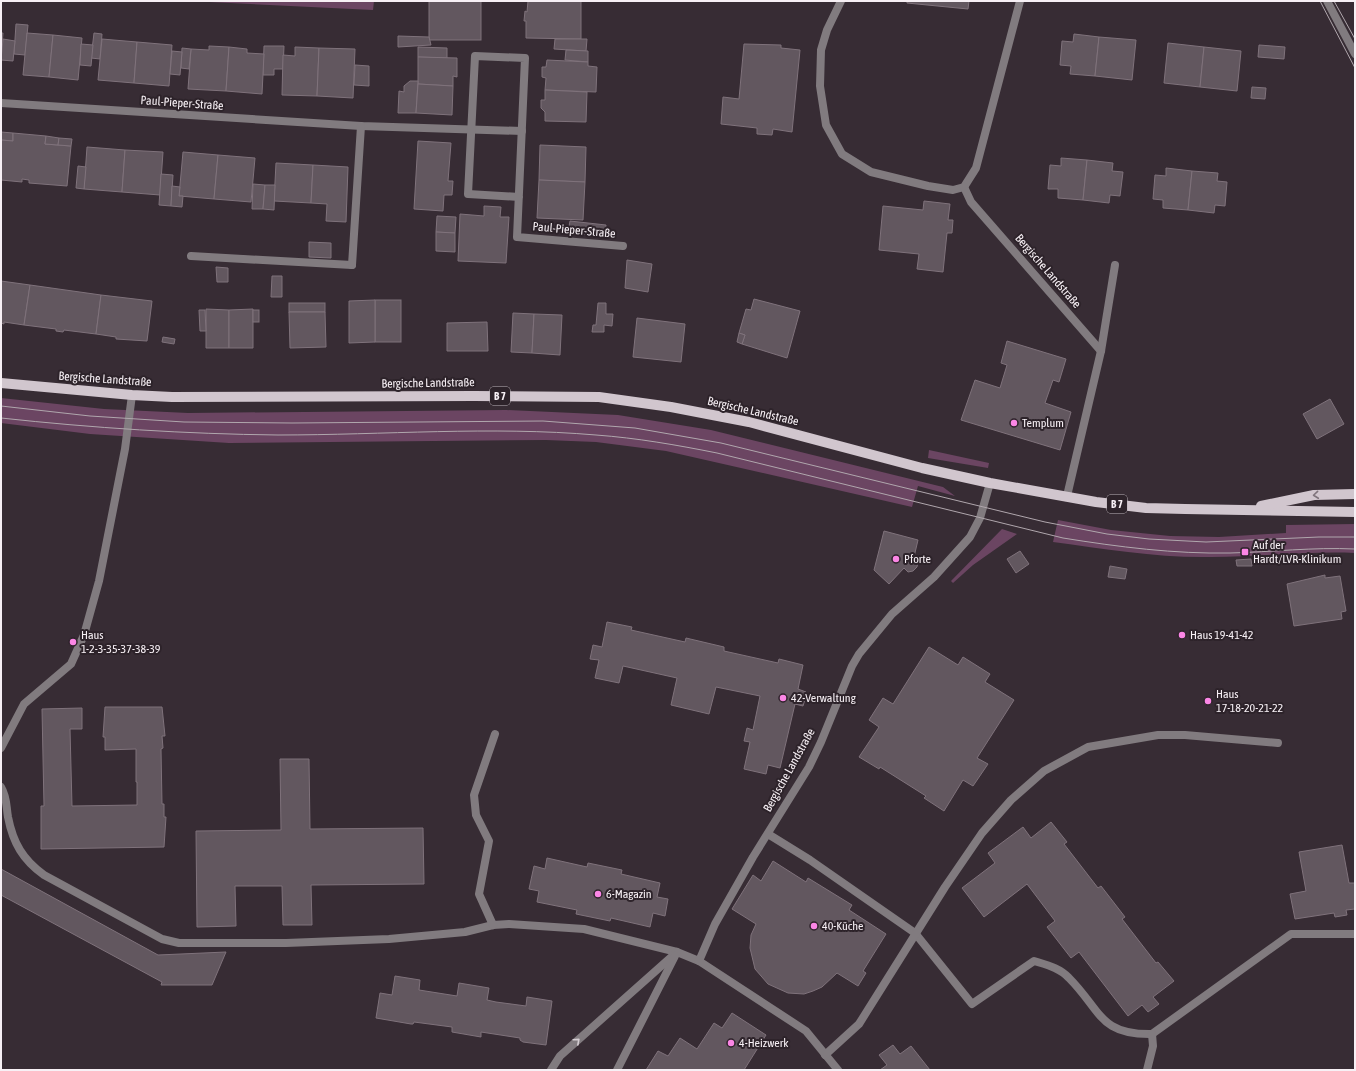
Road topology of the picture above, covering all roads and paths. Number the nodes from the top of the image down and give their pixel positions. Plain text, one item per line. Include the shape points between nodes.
1 (841, 1) edge
2 (1020, 1) edge
3 (1327, 1) edge
4 (1355, 54) edge
5 (1, 104) edge
6 (361, 126) junction
7 (470, 130) junction
8 (522, 131) junction
9 (964, 187) junction
10 (519, 197) junction
11 (623, 246) dead end
12 (191, 256) dead end
13 (1115, 265) dead end
14 (1101, 351) junction
15 (1, 383) edge
16 (132, 395) junction
17 (990, 483) junction
18 (1355, 494) edge
19 (1067, 496) junction
20 (1245, 509) junction
21 (1355, 512) edge
22 (495, 734) dead end
23 (1278, 743) dead end
24 (1, 748) edge
25 (1, 787) edge
26 (768, 834) junction
27 (493, 925) junction
28 (915, 933) junction
29 (1355, 934) edge
30 (677, 952) junction
31 (699, 961) junction
32 (1152, 1034) junction
33 (825, 1055) junction
34 (551, 1070) edge
35 (617, 1070) edge
36 (838, 1070) edge
37 (1147, 1070) edge

1 - 9 street via 827,30 822,50 820,86 826,125 842,154 871,172 928,186 953,190
2 - 9 street via 976,168
3 - 4 street
5 - 6 street, Paul-Pieper-Straße
6 - 7 street, Paul-Pieper-Straße
6 - 12 street via 352,265
7 - 8 street, Paul-Pieper-Straße
7 - 8 street, Paul-Pieper-Straße via 475,56 525,58
7 - 10 street, Paul-Pieper-Straße via 468,194
8 - 10 street, Paul-Pieper-Straße
9 - 14 street, Bergische Landstraße via 971,202
10 - 11 street, Paul-Pieper-Straße via 517,237
13 - 14 street
14 - 19 street
15 - 16 main road, Bergische Landstraße / B 7
16 - 17 main road, Bergische Landstraße / B 7 via 599,397 672,407 749,422 922,468
16 - 24 street via 124,453 99,580 84,635 71,664 24,704
17 - 19 main road, Bergische Landstraße / B 7
17 - 26 street, Bergische Landstraße via 980,518 970,537 934,577 892,614 859,654 822,742
18 -> 20 main road, Bergische Landstraße / B 7 via 1314,495
19 - 20 main road, Bergische Landstraße / B 7 via 1146,508
20 - 21 main road, Bergische Landstraße / B 7
22 - 27 street via 474,795 476,815 489,841 480,894
23 - 28 street via 1158,735 1088,747 1044,771 1011,800 982,833
25 - 27 street via 6,796 8,817 16,845 30,865 162,939 179,943 286,943 389,939 465,932
26 - 28 street
26 - 31 street, Bergische Landstraße via 715,924
27 - 30 street via 584,929
28 - 32 street via 972,1004 1034,960 1055,968 1069,978 1112,1028 1135,1035
28 - 33 street via 859,1024
29 - 32 street via 1291,934
30 - 31 street
34 -> 30 street via 560,1056
30 - 35 street
31 - 33 street via 806,1031
32 - 37 street via 1153,1046
33 - 36 street

